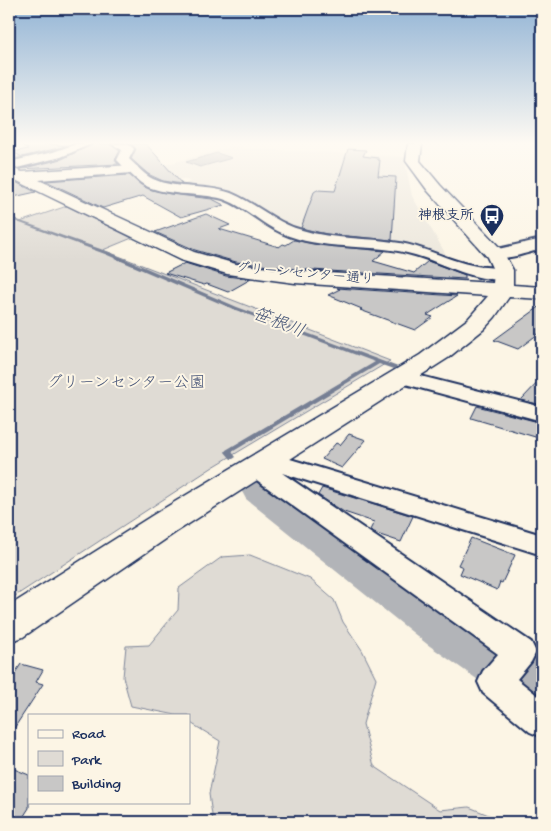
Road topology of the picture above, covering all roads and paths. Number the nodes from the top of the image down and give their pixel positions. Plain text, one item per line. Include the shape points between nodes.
1 (37, 183) edge
2 (153, 183) edge
3 (430, 183) edge
4 (542, 244) edge
5 (495, 254) junction
6 (503, 282) junction
7 (542, 293) edge
8 (401, 377) junction
9 (542, 414) edge
10 (262, 463) junction
11 (542, 545) edge
12 (9, 626) edge
13 (542, 720) edge

1 - 6 street, グリーンセンター通り via 187,256 226,268 295,277
2 - 6 street via 226,196 294,234 419,251
3 - 5 street
4 - 5 street
5 - 6 street
6 - 7 street, グリーンセンター通り
6 - 8 street via 491,306 472,328
8 - 9 street
8 - 10 street
10 - 11 street
10 - 12 street
10 - 13 street via 520,652 495,682

